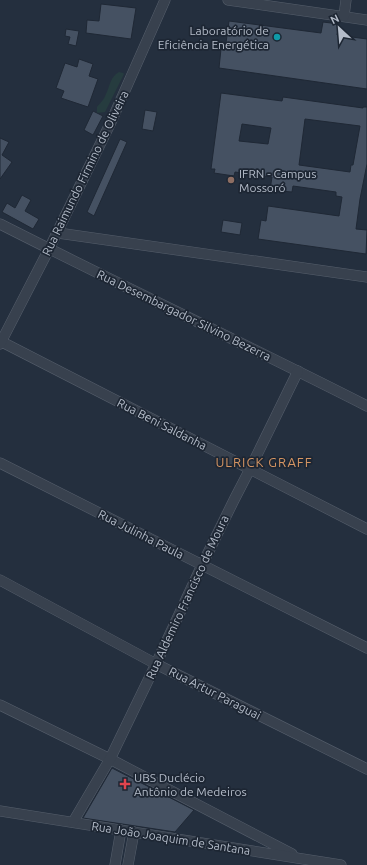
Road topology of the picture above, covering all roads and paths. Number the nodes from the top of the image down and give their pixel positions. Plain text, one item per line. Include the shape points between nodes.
1 (165, 0) edge
2 (228, 0) edge
3 (346, 0) edge
4 (257, 2) edge
5 (344, 16) junction
6 (367, 20) edge
7 (0, 224) edge
8 (58, 232) junction
9 (49, 249) junction
10 (367, 277) edge
11 (0, 342) edge
12 (298, 371) junction
13 (367, 406) edge
14 (0, 463) edge
15 (250, 469) junction
16 (367, 529) edge
17 (202, 565) junction
18 (0, 580) edge
19 (367, 648) edge
20 (156, 664) junction
21 (0, 706) edge
22 (110, 759) junction
23 (367, 769) edge
24 (0, 811) edge
25 (73, 822) junction
26 (121, 830) junction
27 (134, 832) junction
28 (301, 858) junction
29 (115, 865) edge
30 (128, 865) edge
31 (341, 865) edge

1 - 8 street, Rua Raimundo Firmino de Oliveira via 111,122
2 - 4 street
3 - 5 street
4 - 5 street
5 - 6 street
7 - 9 street, Rua Desembargador Silvino Bezerra
8 - 9 street, Rua Raimundo Firmino de Oliveira
8 - 10 street
9 - 11 street, Rua Raimundo Firmino de Oliveira
9 - 12 street, Rua Desembargador Silvino Bezerra
11 - 15 street, Rua Beni Saldanha
12 - 13 street, Rua Desembargador Silvino Bezerra
12 - 15 street, Rua Aldemiro Francisco de Moura
14 - 17 street, Rua Julinha Paula
15 - 16 street, Rua Beni Saldanha
15 - 17 street, Rua Aldemiro Francisco de Moura
17 - 19 street, Rua Julinha Paula
17 - 20 street, Rua Aldemiro Francisco de Moura
18 - 20 street, Rua Artur Paraguai
20 - 22 street, Rua Aldemiro Francisco de Moura
20 - 23 street, Rua Artur Paraguai
21 - 22 street
22 - 25 street, Rua Aldemiro Francisco de Moura
22 - 28 street
24 - 25 street, Rua João Joaquim de Santana
25 - 26 street, Rua João Joaquim de Santana
26 - 27 street, Rua João Joaquim de Santana
26 - 29 street
27 - 28 street, Rua João Joaquim de Santana
27 - 30 street
28 - 31 street, Rua João Joaquim de Santana

